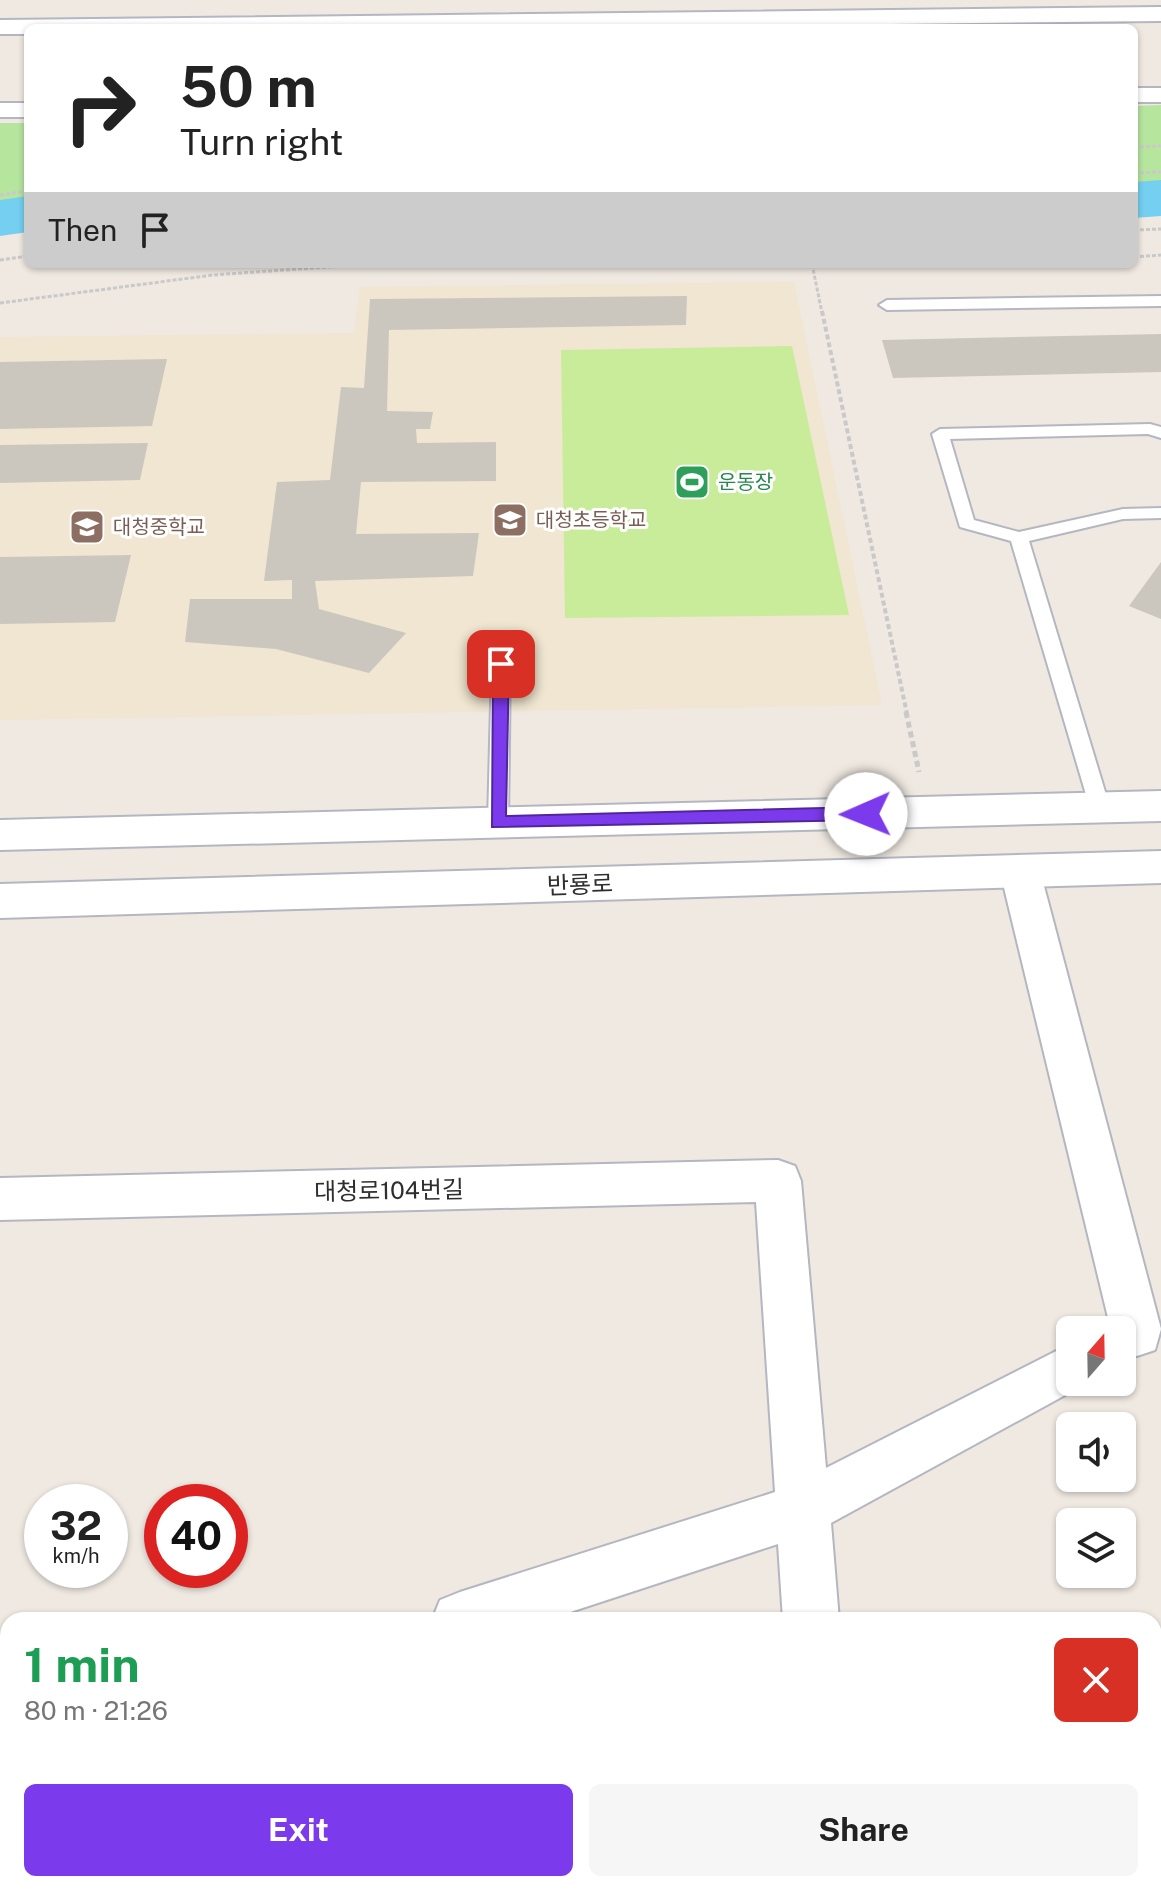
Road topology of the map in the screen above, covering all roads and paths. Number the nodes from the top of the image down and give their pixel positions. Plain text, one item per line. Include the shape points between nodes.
1 (1161, 14) edge
2 (1009, 15) edge
3 (457, 17) edge
4 (137, 24) edge
5 (24, 26) edge
6 (0, 27) edge
7 (1138, 95) edge
8 (1161, 95) edge
9 (0, 110) edge
10 (24, 110) edge
11 (1161, 146) edge
12 (1138, 147) edge
13 (1161, 172) edge
14 (1138, 173) edge
15 (24, 192) edge
16 (0, 195) edge
17 (1161, 229) edge
18 (1138, 230) edge
19 (1161, 255) edge
20 (24, 257) edge
21 (1138, 257) edge
22 (0, 260) edge
23 (314, 268) edge
24 (813, 268) edge
25 (1161, 301) edge
26 (0, 303) edge
27 (887, 305) dead end
28 (1161, 433) edge
29 (1161, 513) edge
30 (1019, 538) junction
31 (501, 664) dead end
32 (920, 775) dead end
33 (1161, 806) edge
34 (1100, 808) junction
35 (498, 823) junction
36 (0, 835) edge
37 (1161, 867) edge
38 (1020, 871) junction
39 (0, 901) edge
40 (0, 1199) edge
41 (1140, 1335) edge
42 (1056, 1375) edge
43 (801, 1510) junction
44 (485, 1612) edge
45 (810, 1612) edge

1 - 2 street
2 - 3 street
3 - 4 street
5 - 6 street
7 - 8 street
9 - 10 street
11 - 12 path
13 - 14 path
15 - 16 path
17 - 18 path
19 - 21 path
20 - 22 path
23 - 26 path via 213,275
24 - 32 path
25 - 27 lane
28 - 30 lane via 1150,429 940,434 966,523
29 - 30 lane via 1123,514
30 - 34 lane
31 - 35 lane
33 - 34 street
34 - 35 street
35 - 36 street
37 - 38 street, 반룡로
38 - 39 street, 반룡로
38 - 41 street
40 - 43 street, 대청로104번길 via 778,1181
42 - 43 street
43 - 44 street
43 - 45 street

